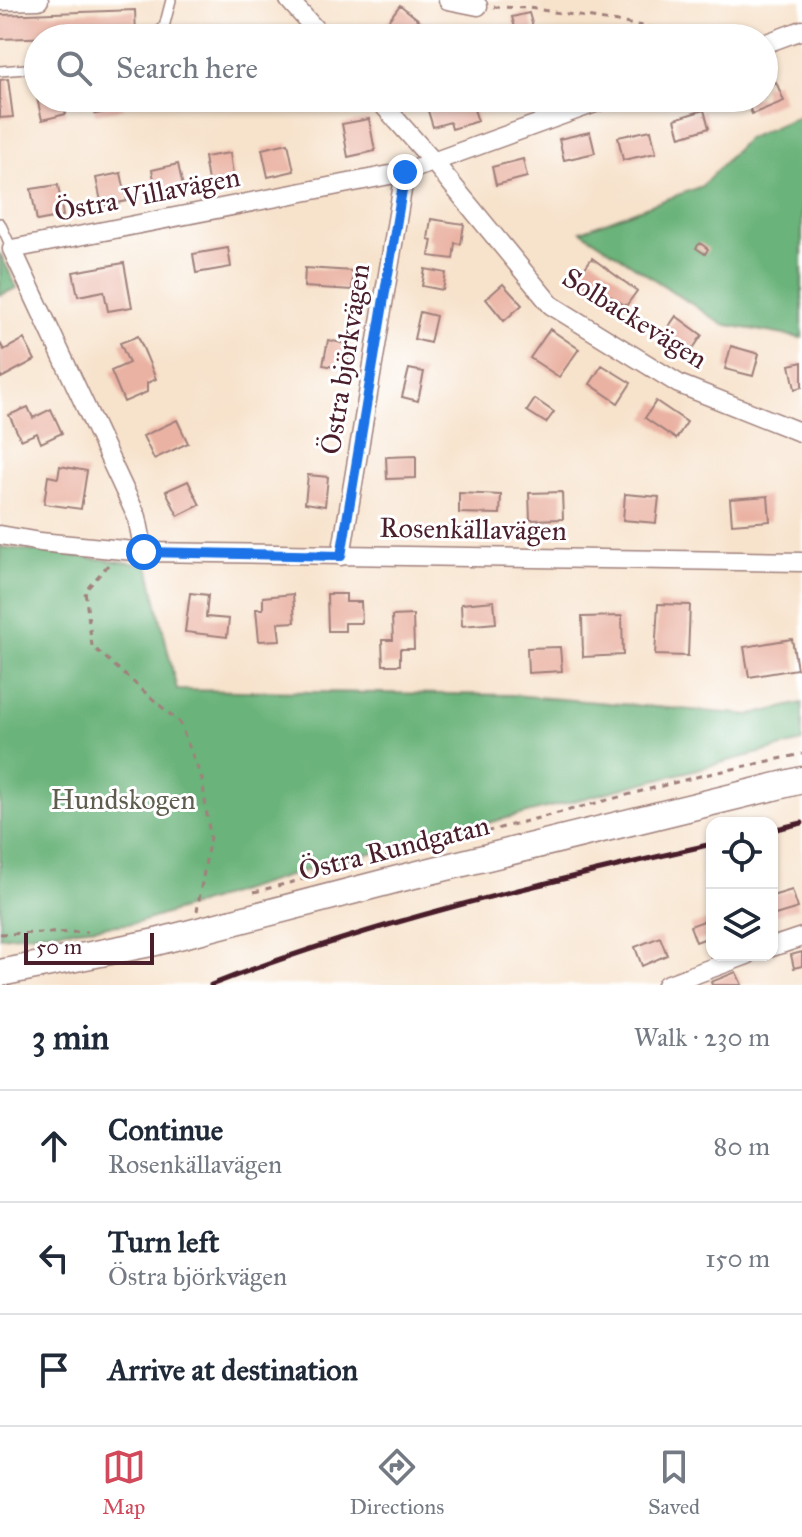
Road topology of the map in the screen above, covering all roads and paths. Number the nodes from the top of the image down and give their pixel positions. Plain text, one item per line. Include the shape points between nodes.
1 (39, 0) edge
2 (171, 0) edge
3 (289, 0) edge
4 (448, 0) edge
5 (0, 1) edge
6 (478, 6) joint
7 (165, 24) edge
8 (310, 24) edge
9 (630, 24) edge
10 (802, 30) edge
11 (778, 39) edge
12 (24, 69) edge
13 (0, 71) edge
14 (389, 112) edge
15 (569, 112) edge
16 (432, 160) junction
17 (405, 172) junction
18 (0, 223) edge
19 (6, 247) edge
20 (802, 433) edge
21 (0, 535) edge
22 (120, 549) junction
23 (144, 552) junction
24 (341, 556) junction
25 (802, 562) edge
26 (802, 754) edge
27 (802, 780) edge
28 (248, 895) dead end
29 (210, 907) dead end
30 (197, 911) junction
31 (190, 913) dead end
32 (95, 932) dead end
33 (0, 934) edge
34 (802, 937) edge
35 (778, 945) edge
36 (731, 961) edge
37 (0, 973) edge
38 (666, 985) edge

1 - 5 street
2 - 7 lane
3 - 8 street
4 - 6 street
6 - 9 path via 529,8
10 - 11 street
12 - 13 lane
14 - 16 street, Solbackevägen
15 - 16 street, Östra Villavägen
16 - 17 street, Östra Villavägen
16 - 20 street, Solbackevägen via 551,305 679,384
17 - 19 street, Östra Villavägen
17 - 24 street, Östra björkvägen
18 - 19 lane
19 - 23 street via 137,517
21 - 22 street, Rosenkällavägen
22 - 23 street, Rosenkällavägen
22 - 30 path via 85,591 92,646 179,722 202,779 210,837
23 - 24 street, Rosenkällavägen
24 - 25 street, Rosenkällavägen
26 - 28 path
27 - 37 main road, Östra Rundgatan via 156,942
29 - 30 path
30 - 31 path
32 - 33 path
34 - 35 street
36 - 38 street

